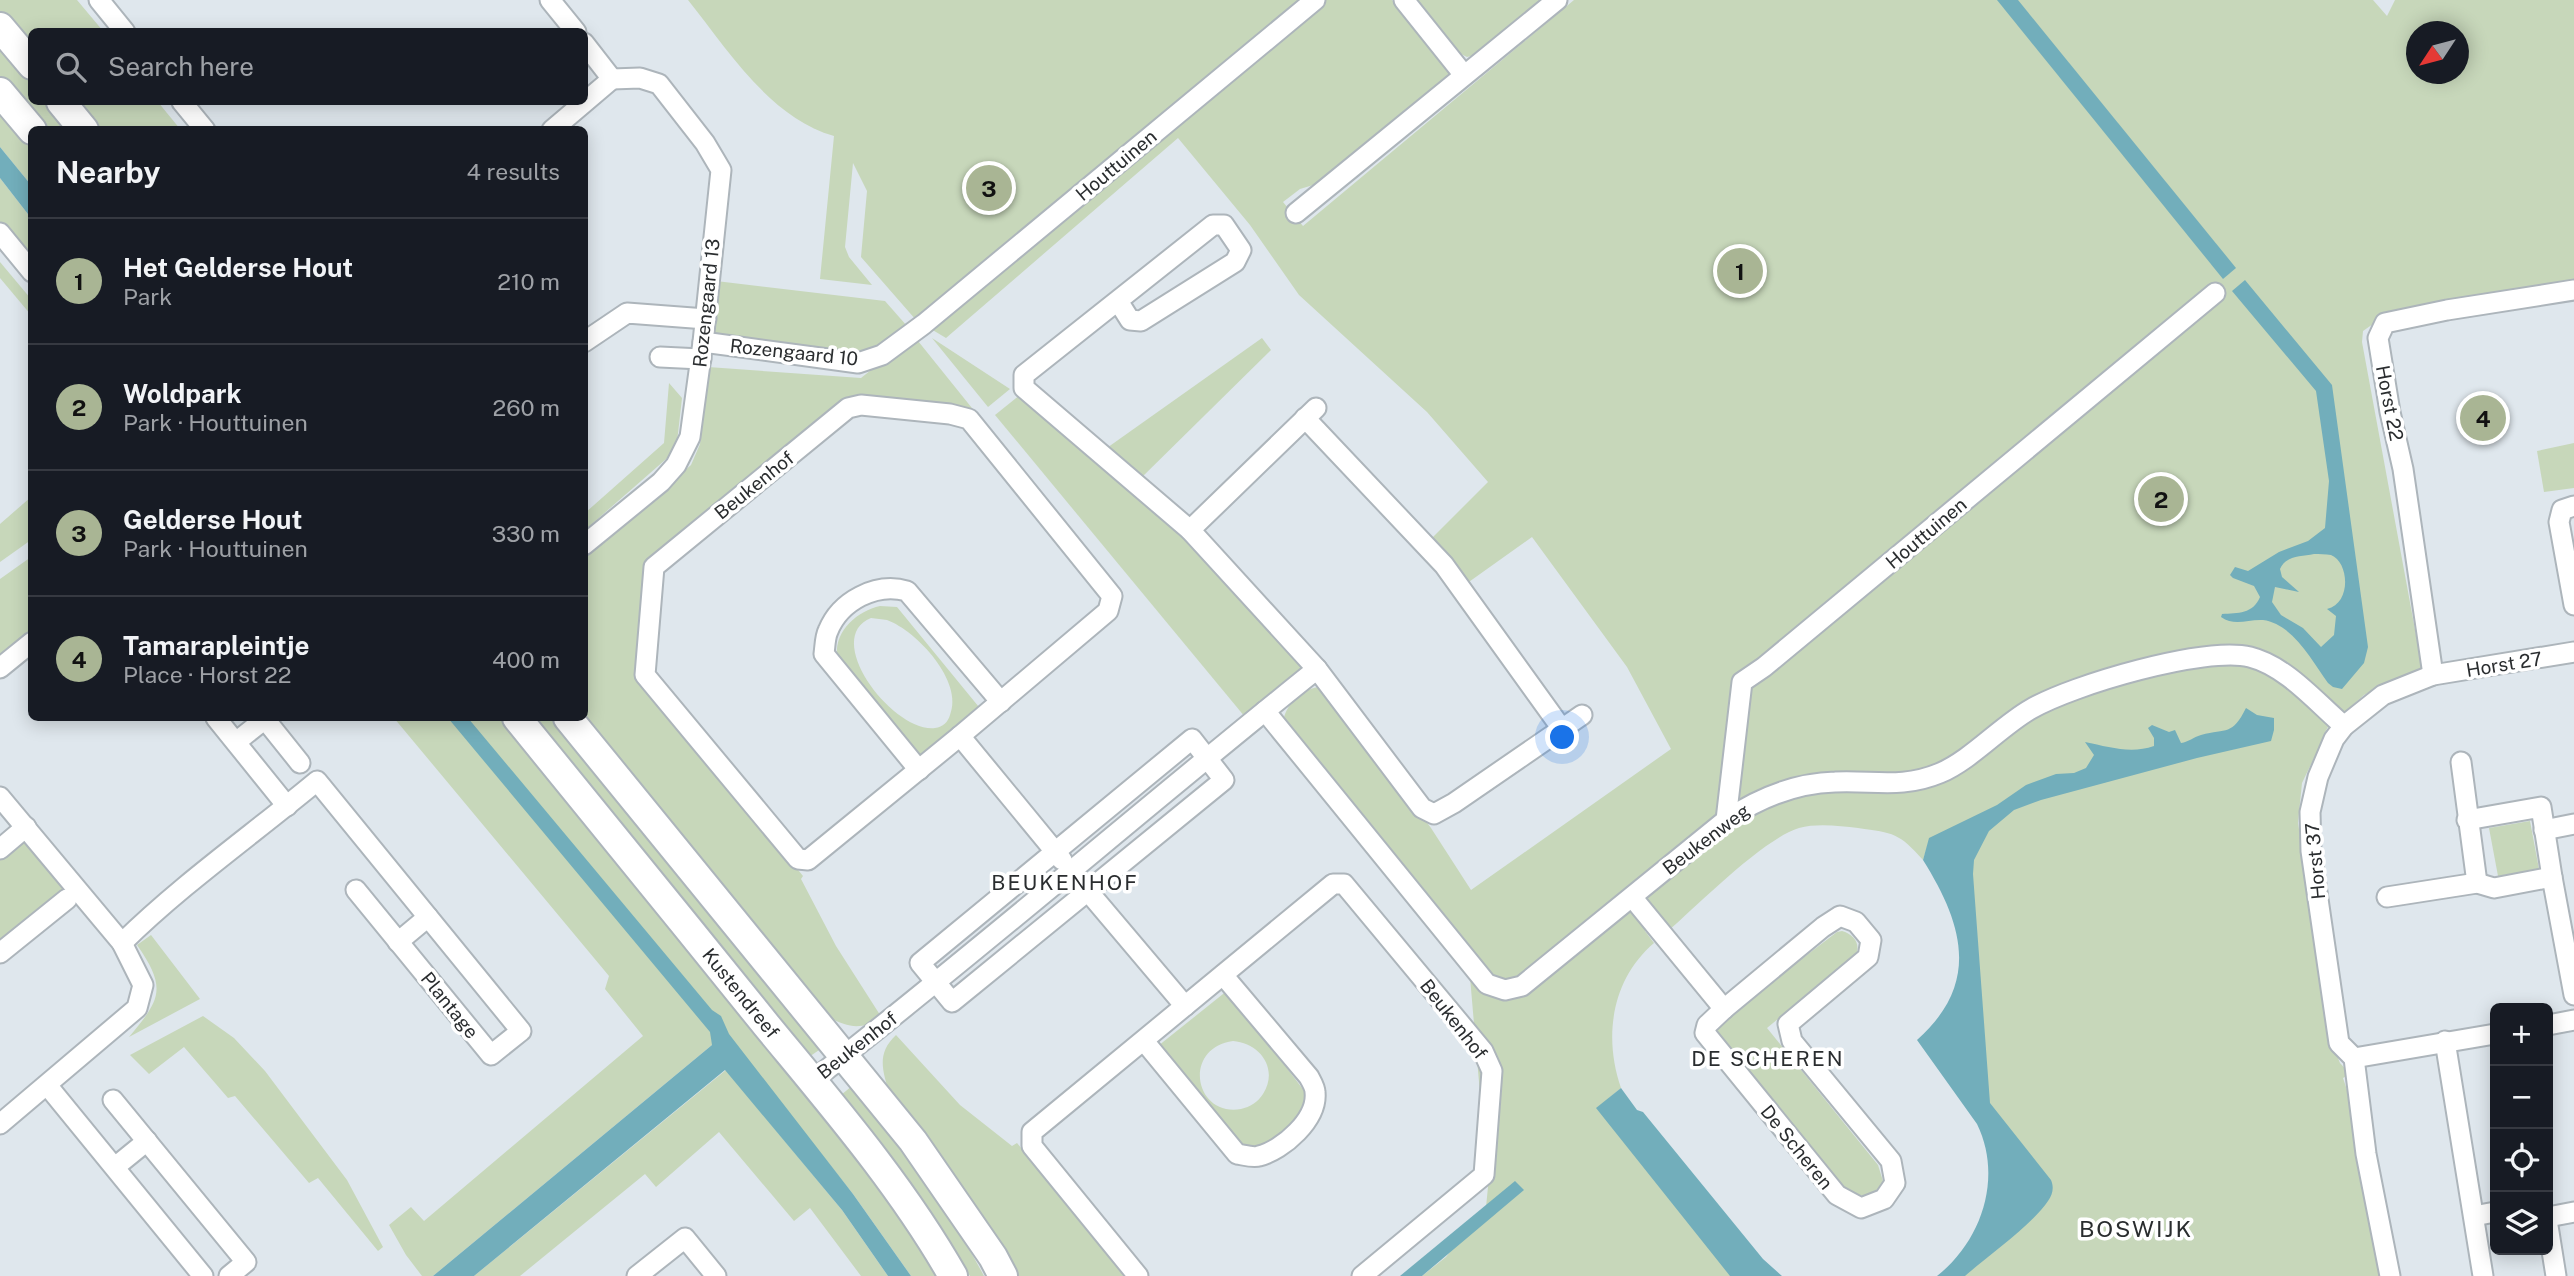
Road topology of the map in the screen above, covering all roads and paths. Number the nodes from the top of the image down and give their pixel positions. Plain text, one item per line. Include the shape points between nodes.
1 (99, 0) edge
2 (550, 0) edge
3 (1315, 0) edge
4 (1404, 0) edge
5 (1557, 0) edge
6 (0, 27) edge
7 (122, 28) edge
8 (573, 28) edge
9 (588, 48) edge
10 (28, 60) edge
11 (1464, 75) junction
12 (612, 79) junction
13 (0, 92) edge
14 (588, 99) edge
15 (63, 105) edge
16 (184, 105) edge
17 (581, 105) edge
18 (29, 126) edge
19 (81, 126) edge
20 (202, 126) edge
21 (557, 126) edge
22 (1296, 213) dead end
23 (0, 233) edge
24 (28, 267) edge
25 (2574, 290) edge
26 (2215, 293) dead end
27 (1118, 301) junction
28 (706, 319) junction
29 (917, 329) joint
30 (588, 339) edge
31 (702, 350) junction
32 (660, 357) dead end
33 (2574, 506) edge
34 (1190, 530) junction
35 (588, 542) edge
36 (2574, 606) edge
37 (28, 645) edge
38 (2574, 652) edge
39 (0, 668) edge
40 (1317, 669) junction
41 (2433, 675) junction
42 (1001, 702) junction
43 (1265, 711) junction
44 (1582, 715) dead end
45 (218, 721) edge
46 (260, 721) edge
47 (266, 721) edge
48 (519, 721) edge
49 (570, 721) edge
50 (2343, 726) junction
51 (1562, 729) junction
52 (960, 736) junction
53 (236, 742) junction
54 (1206, 757) junction
55 (2461, 762) dead end
56 (300, 763) dead end
57 (919, 769) junction
58 (0, 796) edge
59 (287, 806) junction
60 (1726, 820) junction
61 (2467, 820) junction
62 (2574, 824) edge
63 (26, 827) junction
64 (2544, 830) junction
65 (0, 849) edge
66 (1054, 851) junction
67 (1070, 870) junction
68 (2552, 877) junction
69 (2477, 883) junction
70 (356, 890) dead end
71 (1087, 891) junction
72 (1632, 897) junction
73 (2387, 897) dead end
74 (67, 899) dead end
75 (428, 917) junction
76 (398, 942) junction
77 (122, 943) junction
78 (0, 953) edge
79 (1223, 975) junction
80 (935, 984) junction
81 (2574, 995) edge
82 (1185, 1006) junction
83 (1724, 1009) junction
84 (2574, 1020) edge
85 (2553, 1024) edge
86 (2490, 1035) edge
87 (1144, 1041) junction
88 (2445, 1041) junction
89 (844, 1056) junction
90 (2354, 1058) junction
91 (812, 1081) junction
92 (47, 1085) junction
93 (113, 1100) dead end
94 (0, 1124) edge
95 (147, 1141) junction
96 (115, 1167) junction
97 (2574, 1212) edge
98 (2490, 1213) edge
99 (2474, 1216) junction
100 (2553, 1216) edge
101 (2553, 1255) edge
102 (203, 1276) edge
103 (229, 1276) edge
104 (638, 1276) edge
105 (716, 1276) edge
106 (953, 1276) edge
107 (1003, 1276) edge
108 (1138, 1276) edge
109 (1362, 1276) edge
110 (2390, 1276) edge
111 (2483, 1276) edge
112 (2556, 1276) edge

1 - 7 street
2 - 8 street
3 - 29 street, Houttuinen
4 - 11 street
5 - 11 street
6 - 10 main road
9 - 12 street
11 - 22 street
12 - 14 street
12 - 28 street, Rozengaard 13 via 640,78 659,84 721,170
13 - 18 main road
15 - 19 main road
16 - 20 street
17 - 21 street
23 - 24 street
25 - 41 street, Horst 22 via 2385,323 2378,338 2403,469
26 - 60 street, Houttuinen via 1742,682
27 - 27 street via 1130,320 1141,321 1235,262 1241,250 1224,225 1213,225
27 - 34 street via 1024,376 1024,388
28 - 30 street via 627,313
28 - 31 street, Rozengaard 13
29 - 31 street, Rozengaard 10 via 882,355 858,363
31 - 32 street, Rozengaard 10
31 - 35 street, Rozengaard 13 via 690,437 676,465
33 - 36 street via 2562,510 2559,522
34 - 40 street
34 - 51 street via 1311,413 1444,565
37 - 39 street
38 - 41 street, Horst 27
40 - 43 street, Beukenhof
40 - 51 street via 1422,808 1434,814
41 - 50 street, Horst 37 via 2383,695
42 - 52 street, Beukenhof
42 - 57 street via 907,591 894,587 849,602 827,632 824,654
42 - 57 street, Beukenhof via 1108,611 1112,596 969,419 861,405 848,408 654,567 645,675 799,859 808,860
43 - 54 street, Beukenhof
43 - 72 street, Beukenweg via 1488,984 1505,990 1522,986
44 - 51 street
45 - 53 street
46 - 53 street
47 - 56 street
48 - 91 main road, Kustendreef
49 - 89 main road, Kustendreef
50 - 60 street, Beukenweg via 2282,672 2252,657 2224,653 2087,684 2060,695 2030,709 1941,773 1904,784 1808,784 1748,806
50 - 90 street, Horst 37 via 2318,777 2310,812 2311,851 2339,1043
52 - 57 street, Beukenhof
52 - 66 street
53 - 59 street
54 - 66 street via 1192,739
54 - 67 street, Beukenhof
54 - 71 street via 1224,780
55 - 61 street
58 - 63 street
59 - 75 street, Plantage via 317,782
59 - 77 street, Plantage
60 - 72 street, Beukenweg
61 - 64 street via 2541,807
61 - 69 street
62 - 64 street
63 - 65 street
63 - 77 street
64 - 68 street
66 - 67 street
66 - 80 street via 920,963
67 - 71 street
67 - 80 street, Beukenhof
68 - 69 street via 2494,888
68 - 81 street
69 - 73 street
70 - 76 street, Plantage
71 - 80 street via 951,1002
71 - 82 street
72 - 83 street
74 - 78 street
75 - 76 street
75 - 76 street, Plantage via 521,1031 491,1055
77 - 92 street via 143,985 137,1008
79 - 82 street, Beukenhof
79 - 87 street via 1309,1077 1315,1091 1313,1112 1299,1130 1257,1157 1237,1154
79 - 109 street, Beukenhof via 1333,884 1344,884 1483,1051 1492,1071 1484,1175
80 - 89 street, Beukenhof
82 - 87 street, Beukenhof
83 - 83 street, De Scheren via 1823,927 1840,916 1856,922 1871,940 1868,957 1788,1024 1792,1041 1891,1161 1895,1183 1884,1199 1861,1208 1837,1195 1705,1033
84 - 85 street
86 - 88 street
87 - 108 street, Beukenhof via 1032,1132 1032,1146
88 - 90 street
88 - 99 street
89 - 91 street, Beukenhof
89 - 107 main road, Kustendreef via 914,1141
90 - 110 street, Horst 37 via 2366,1154
91 - 106 main road, Kustendreef via 887,1177
92 - 94 street
92 - 96 street
93 - 95 street
95 - 96 street
95 - 103 street via 246,1262
96 - 102 street
97 - 100 street
98 - 99 street
99 - 111 street
101 - 112 street
104 - 105 street via 685,1238

